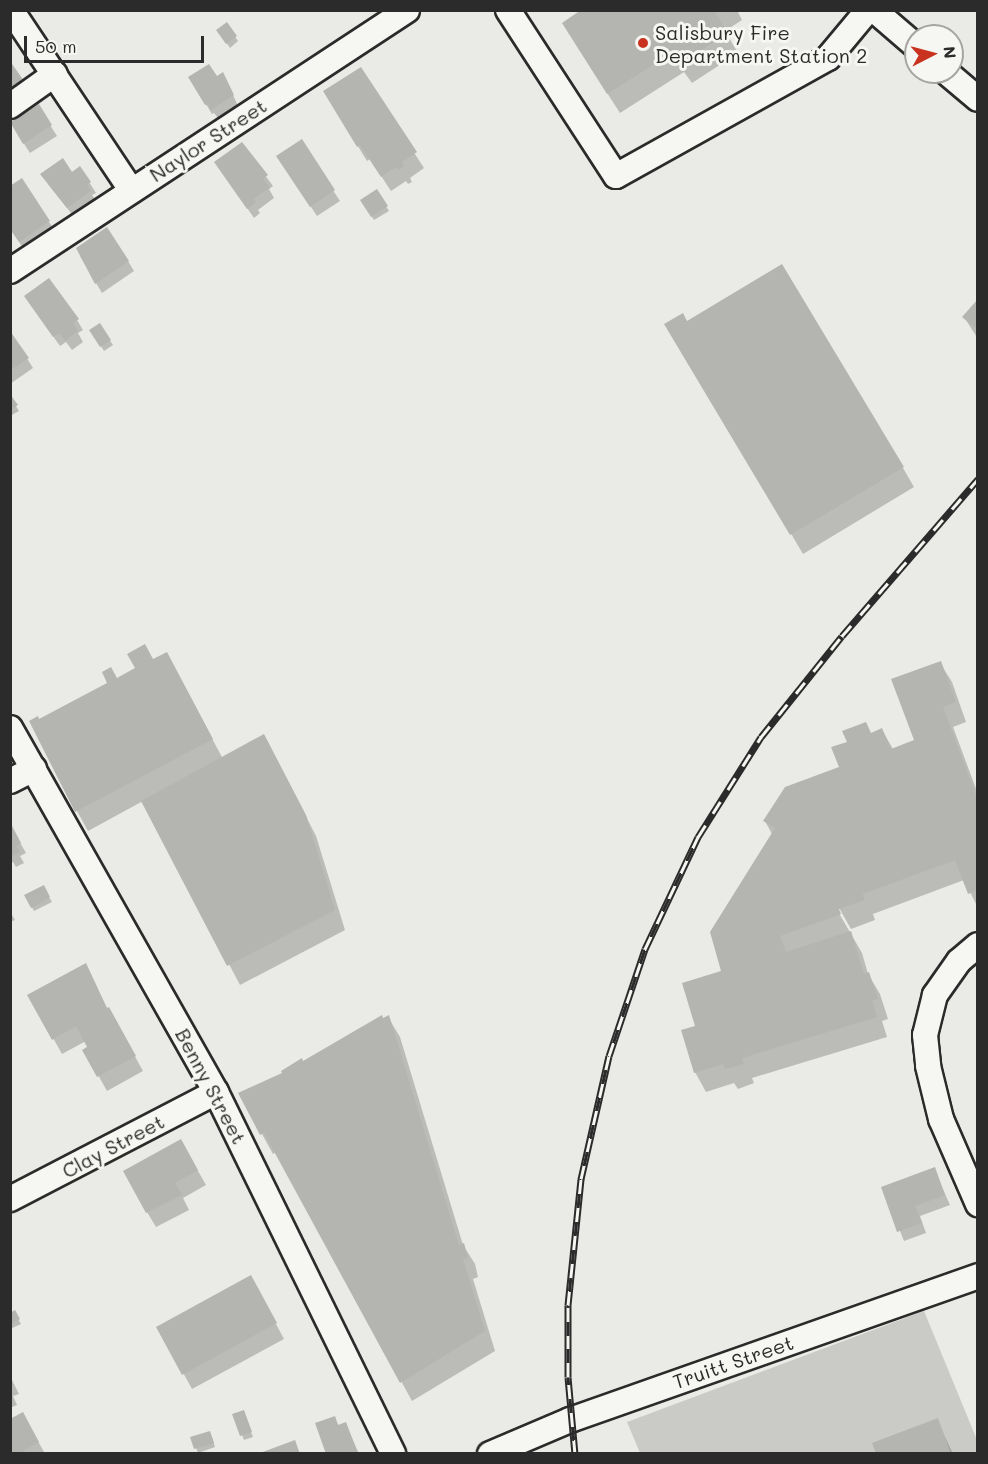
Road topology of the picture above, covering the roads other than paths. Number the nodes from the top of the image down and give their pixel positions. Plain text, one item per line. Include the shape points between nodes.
1 (11, 10) edge
2 (406, 10) edge
3 (508, 10) edge
4 (868, 10) edge
5 (874, 10) edge
6 (904, 36) edge
7 (54, 74) junction
8 (960, 84) edge
9 (978, 99) edge
10 (10, 106) edge
11 (131, 190) junction
12 (10, 271) edge
13 (10, 728) edge
14 (34, 769) junction
15 (10, 781) edge
16 (978, 945) edge
17 (216, 1092) junction
18 (10, 1199) edge
19 (978, 1204) edge
20 (978, 1276) edge
21 (393, 1454) edge
22 (490, 1454) edge

1 - 7 street
2 - 11 street, Naylor Street
3 - 4 street via 616,176 828,58
5 - 6 street
7 - 10 street
7 - 11 street
8 - 9 street
11 - 12 street, Naylor Street
13 - 14 street, Benny Street
14 - 15 street
14 - 17 street, Benny Street
16 - 19 street via 959,962 935,995 925,1035 941,1119
17 - 18 street, Clay Street
17 - 21 street, Benny Street
20 - 22 street, Truitt Street via 570,1420

